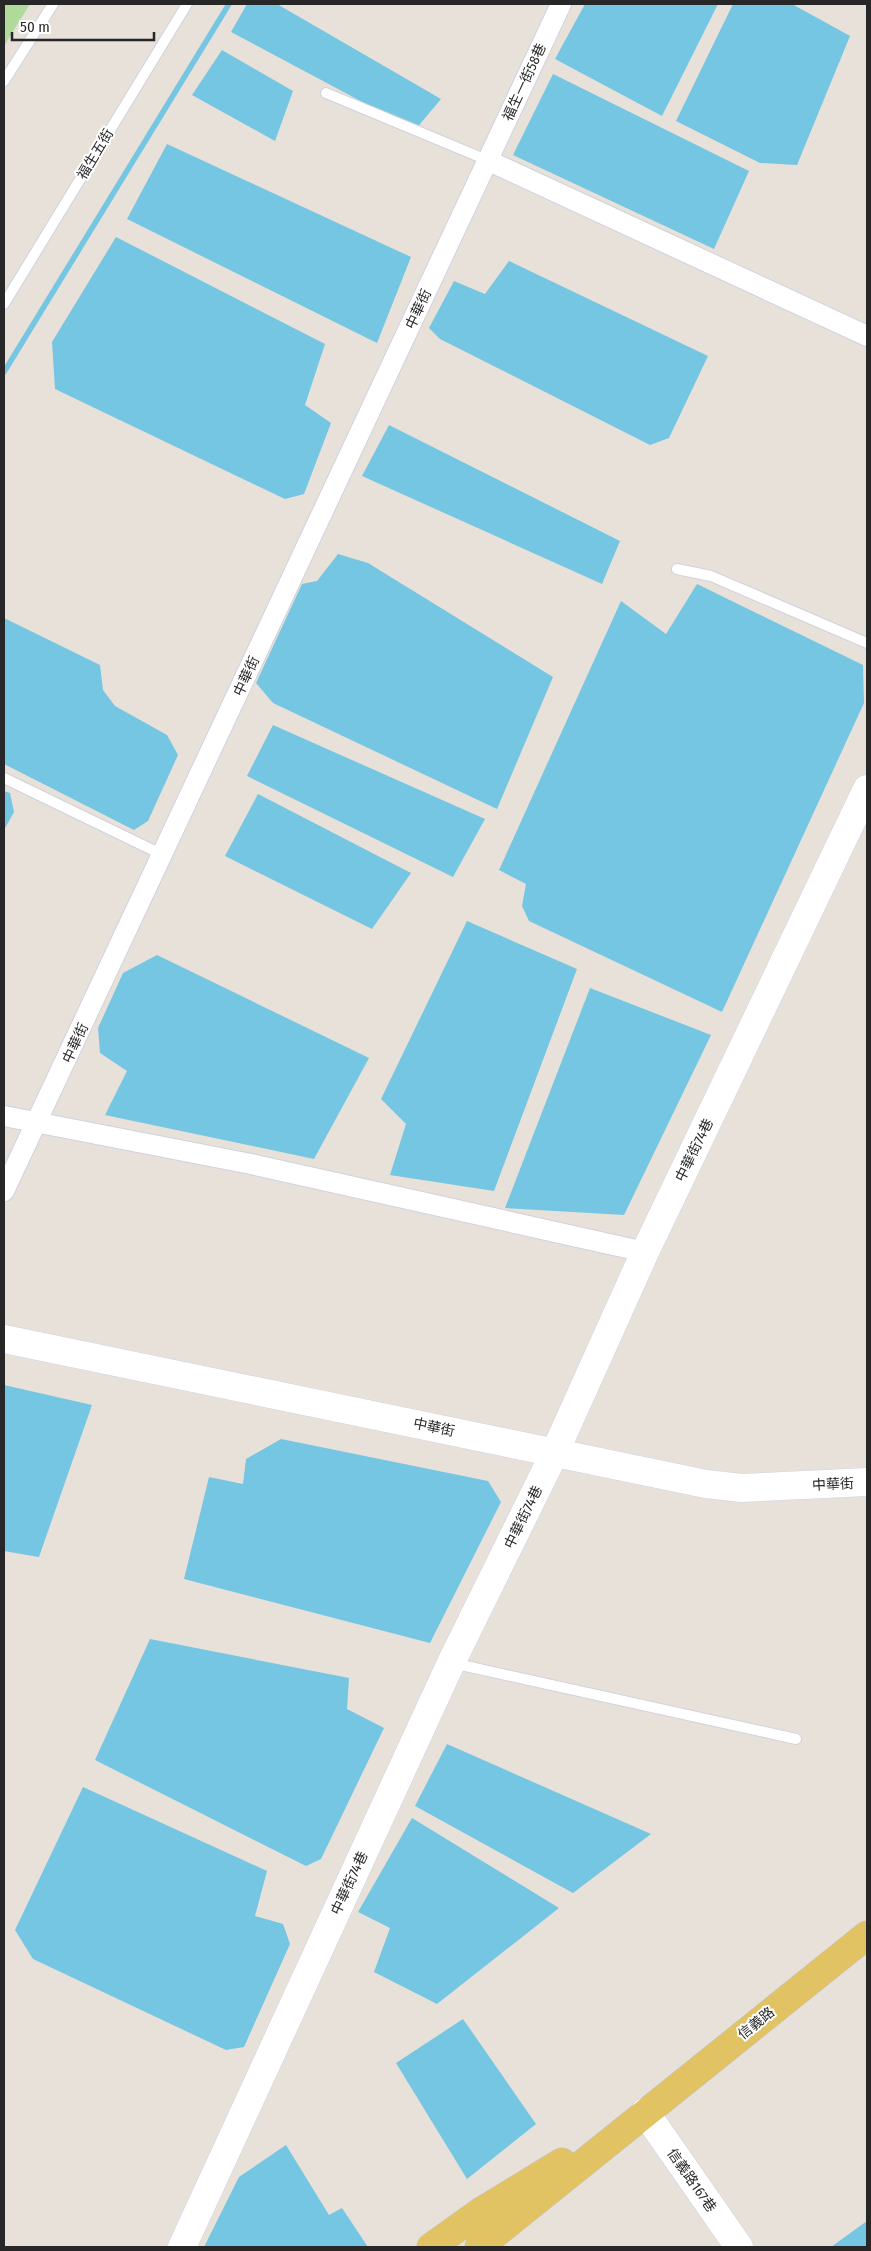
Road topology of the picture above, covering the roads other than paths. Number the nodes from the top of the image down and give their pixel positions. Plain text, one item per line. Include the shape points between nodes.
1 (53, 4) edge
2 (187, 4) edge
3 (561, 4) edge
4 (4, 81) edge
5 (326, 93) dead end
6 (487, 160) junction
7 (4, 304) edge
8 (867, 336) edge
9 (676, 569) dead end
10 (867, 643) edge
11 (4, 778) edge
12 (867, 789) edge
13 (163, 855) junction
14 (4, 1116) edge
15 (37, 1123) junction
16 (4, 1191) edge
17 (645, 1252) junction
18 (4, 1339) edge
19 (556, 1452) junction
20 (867, 1482) edge
21 (451, 1663) junction
22 (796, 1738) dead end
23 (867, 1935) edge
24 (645, 2112) junction
25 (182, 2247) edge
26 (431, 2247) edge
27 (479, 2247) edge
28 (739, 2247) edge

1 - 4 lane
2 - 7 lane, 福生五街
3 - 6 street, 福生一街58巷
5 - 6 lane
6 - 8 street
6 - 13 street, 中華街
9 - 10 lane via 711,576
11 - 13 lane
12 - 17 street, 中華街74巷
13 - 15 street, 中華街
14 - 15 street
15 - 16 street, 中華街
15 - 17 street via 251,1164
17 - 19 street, 中華街74巷
18 - 19 street, 中華街
19 - 20 street, 中華街 via 706,1484 742,1488
19 - 21 street, 中華街74巷
21 - 22 lane
21 - 25 street, 中華街74巷
23 - 24 main road, 信義路
24 - 26 main road, 信義路 via 480,2212
24 - 27 main road, 信義路
24 - 28 street, 信義路167巷

